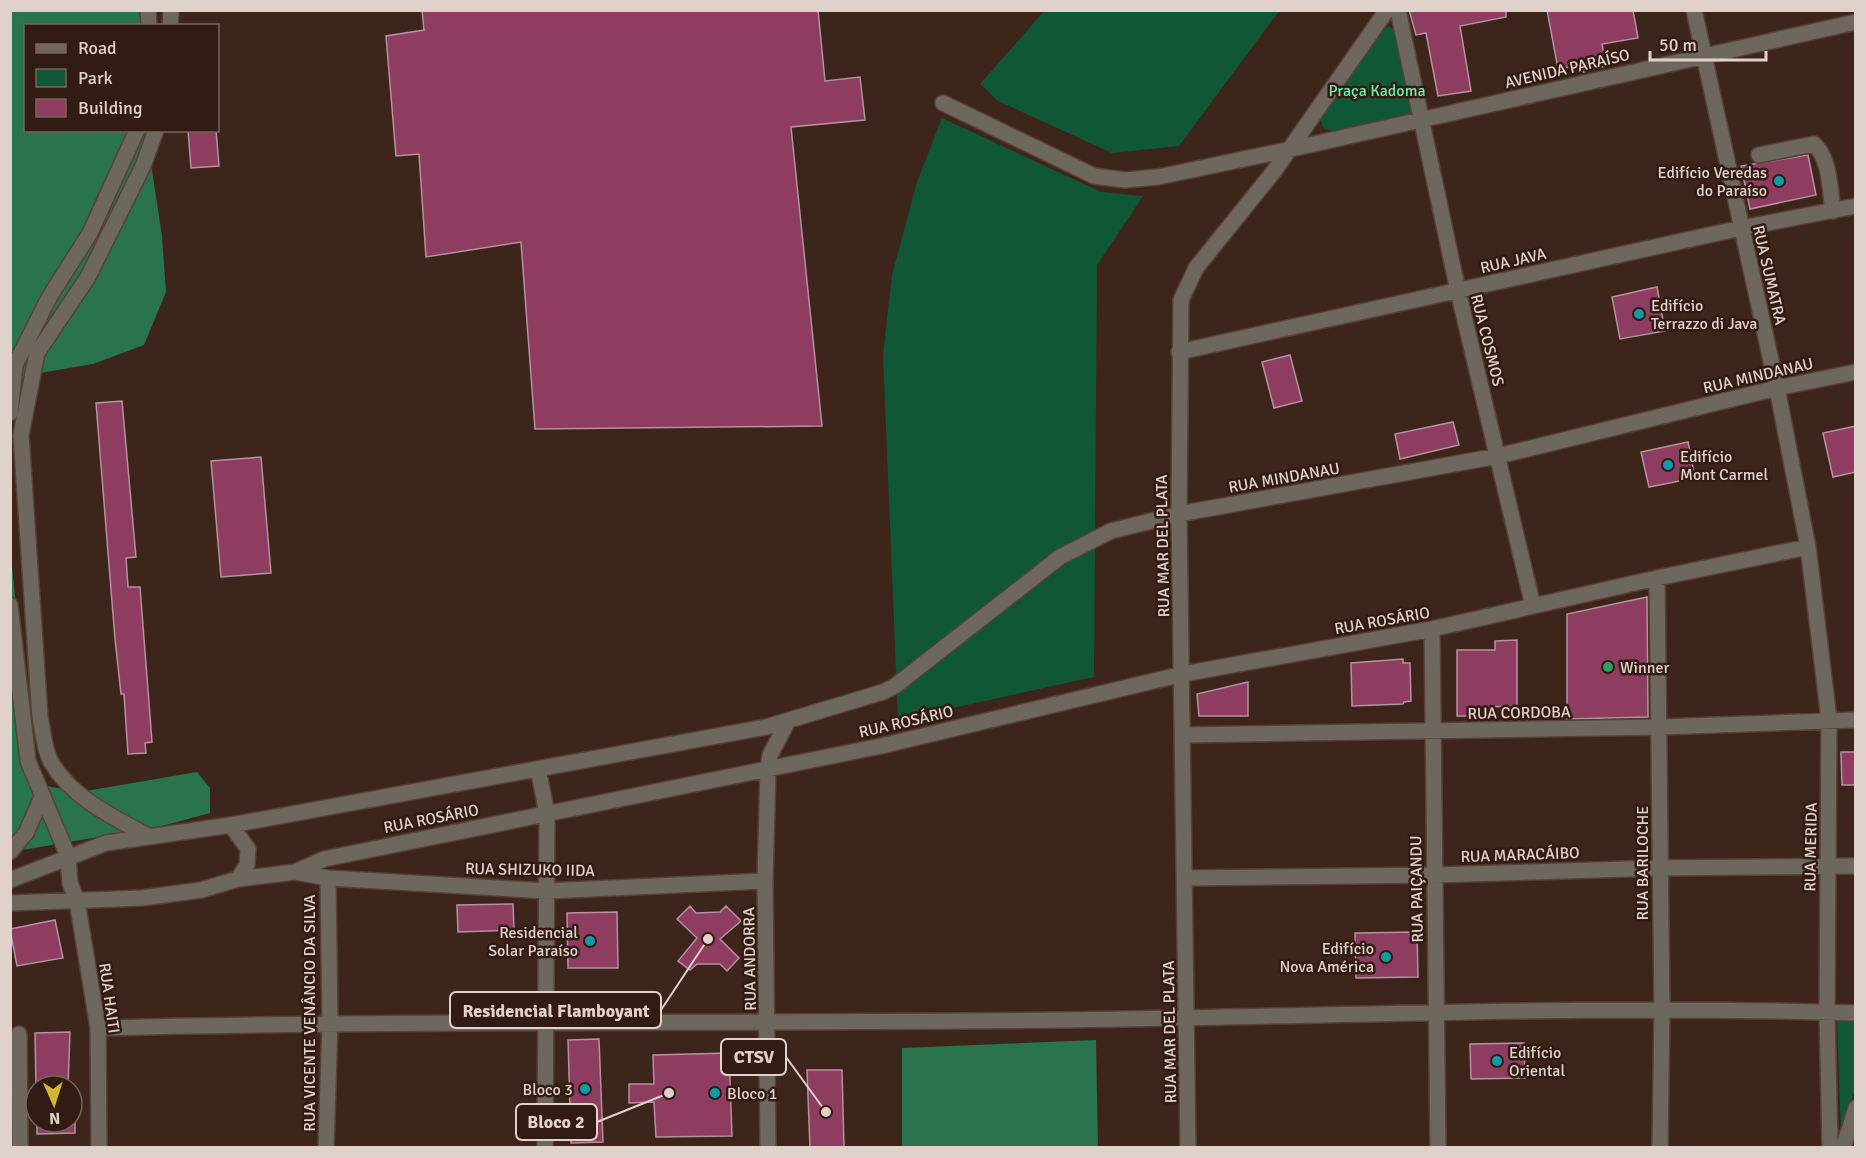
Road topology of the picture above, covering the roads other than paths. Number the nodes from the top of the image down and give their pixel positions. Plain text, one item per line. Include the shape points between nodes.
1 (1387, 10) edge
2 (1398, 10) edge
3 (1694, 10) edge
4 (1856, 22) edge
5 (1702, 56) junction
6 (944, 103) dead end
7 (1423, 119) junction
8 (136, 132) edge
9 (155, 132) edge
10 (1287, 150) junction
11 (1759, 155) dead end
12 (1856, 206) edge
13 (1833, 211) junction
14 (1741, 228) junction
15 (1458, 291) junction
16 (1179, 352) junction
17 (1856, 372) edge
18 (1777, 388) junction
19 (10, 413) edge
20 (1498, 456) junction
21 (1179, 514) junction
22 (1808, 547) junction
23 (1657, 578) junction
24 (10, 605) edge
25 (1533, 606) junction
26 (1432, 630) junction
27 (1183, 674) junction
28 (1829, 719) junction
29 (1856, 720) edge
30 (788, 721) junction
31 (1660, 727) junction
32 (1433, 731) junction
33 (1183, 735) junction
34 (538, 769) junction
35 (768, 769) junction
36 (42, 797) junction
37 (547, 814) junction
38 (231, 825) junction
39 (148, 836) junction
40 (10, 852) edge
41 (68, 856) junction
42 (1828, 865) junction
43 (1856, 866) edge
44 (1659, 868) junction
45 (296, 872) junction
46 (1434, 875) junction
47 (328, 878) junction
48 (1186, 878) junction
49 (238, 879) junction
50 (10, 880) edge
51 (765, 881) junction
52 (547, 891) junction
53 (77, 901) junction
54 (10, 903) edge
55 (1662, 1010) junction
56 (1827, 1012) junction
57 (1856, 1013) edge
58 (1436, 1014) junction
59 (1187, 1018) junction
60 (330, 1022) junction
61 (769, 1023) junction
62 (544, 1024) junction
63 (98, 1028) junction
64 (19, 1034) dead end
65 (1856, 1108) edge
66 (20, 1148) edge
67 (99, 1148) edge
68 (326, 1148) edge
69 (545, 1148) edge
70 (768, 1148) edge
71 (1188, 1148) edge
72 (1438, 1148) edge
73 (1660, 1148) edge
74 (1830, 1148) edge
75 (1843, 1148) edge

1 - 10 street, RUA MAR DEL PLATA
2 - 7 street, RUA COSMOS
3 - 5 street, RUA SUMATRA
4 - 5 street, AVENIDA PARAÍSO
5 - 7 street, AVENIDA PARAÍSO
5 - 14 street, RUA SUMATRA
6 - 10 street, AVENIDA PARAÍSO via 1095,176 1125,180 1158,177
7 - 10 street, AVENIDA PARAÍSO
7 - 15 street, RUA COSMOS
8 - 19 street via 90,233 50,296 15,365
9 - 39 street via 143,166 88,277 37,353 21,435 40,717 50,761 94,805
10 - 16 street, RUA MAR DEL PLATA via 1196,268 1181,300
11 - 13 street via 1814,144 1825,161
12 - 13 street, RUA JAVA
13 - 14 street, RUA JAVA
14 - 15 street, RUA JAVA
14 - 18 street, RUA SUMATRA
15 - 16 street, RUA JAVA
15 - 20 street, RUA COSMOS
16 - 21 street, RUA MAR DEL PLATA
17 - 18 street, RUA MINDANAU
18 - 20 street, RUA MINDANAU
18 - 22 street, RUA SUMATRA
20 - 21 street, RUA MINDANAU
20 - 25 street, RUA COSMOS
21 - 27 street, RUA MAR DEL PLATA
21 - 30 street, RUA MINDANAU via 1110,531 1060,557 884,692
22 - 23 street, RUA ROSÁRIO
22 - 28 street, RUA MERIDA
23 - 25 street, RUA ROSÁRIO
23 - 31 street, RUA BARILOCHE
24 - 36 street, RUA HAITI via 28,761
25 - 26 street, RUA ROSÁRIO
26 - 27 street, RUA ROSÁRIO
26 - 32 street, RUA PAIÇANDU
27 - 33 street, RUA MAR DEL PLATA
27 - 35 street, RUA ROSÁRIO
28 - 29 street, RUA CORDOBA
28 - 31 street, RUA CORDOBA
28 - 42 street, RUA MERIDA
30 - 34 street, RUA MINDANAU
30 - 35 street, RUA ANDORRA via 770,755
31 - 32 street, RUA CORDOBA
31 - 44 street, RUA BARILOCHE
32 - 33 street, RUA CORDOBA
32 - 46 street, RUA PAIÇANDU
33 - 48 street, RUA MAR DEL PLATA
34 - 37 street
34 - 38 street, RUA MINDANAU
35 - 37 street, RUA ROSÁRIO
35 - 51 street, RUA ANDORRA
36 - 40 street via 26,833
36 - 41 street, RUA HAITI
37 - 45 street, RUA ROSÁRIO via 324,859
37 - 52 street
38 - 39 street
38 - 49 street via 248,849 247,866
39 - 41 street via 106,843
41 - 50 street
41 - 53 street, RUA HAITI via 70,883
42 - 43 street, RUA MARACÁIBO
42 - 44 street, RUA MARACÁIBO
42 - 56 street, RUA MERIDA
44 - 46 street, RUA MARACÁIBO
44 - 55 street, RUA BARILOCHE
45 - 47 street, RUA SHIZUKO IIDA
45 - 49 street, RUA ROSÁRIO
46 - 48 street, RUA MARACÁIBO
46 - 58 street, RUA PAIÇANDU
47 - 52 street, RUA SHIZUKO IIDA
47 - 60 street, RUA VICENTE VENÂNCIO DA SILVA
48 - 59 street, RUA MAR DEL PLATA
49 - 53 street, RUA ROSÁRIO via 201,890
51 - 52 street, RUA SHIZUKO IIDA
51 - 61 street, RUA ANDORRA
52 - 62 street
53 - 54 street, RUA ROSÁRIO
53 - 63 street, RUA HAITI
55 - 56 street
55 - 58 street
55 - 73 street, RUA BARILOCHE
56 - 57 street
56 - 74 street, RUA MERIDA
58 - 59 street
58 - 72 street, RUA PAIÇANDU
59 - 61 street
59 - 71 street, RUA MAR DEL PLATA
60 - 62 street
60 - 63 street
60 - 68 street, RUA VICENTE VENÂNCIO DA SILVA
61 - 62 street
61 - 70 street, RUA ANDORRA
62 - 69 street
63 - 67 street, RUA HAITI
64 - 66 street
65 - 75 street

